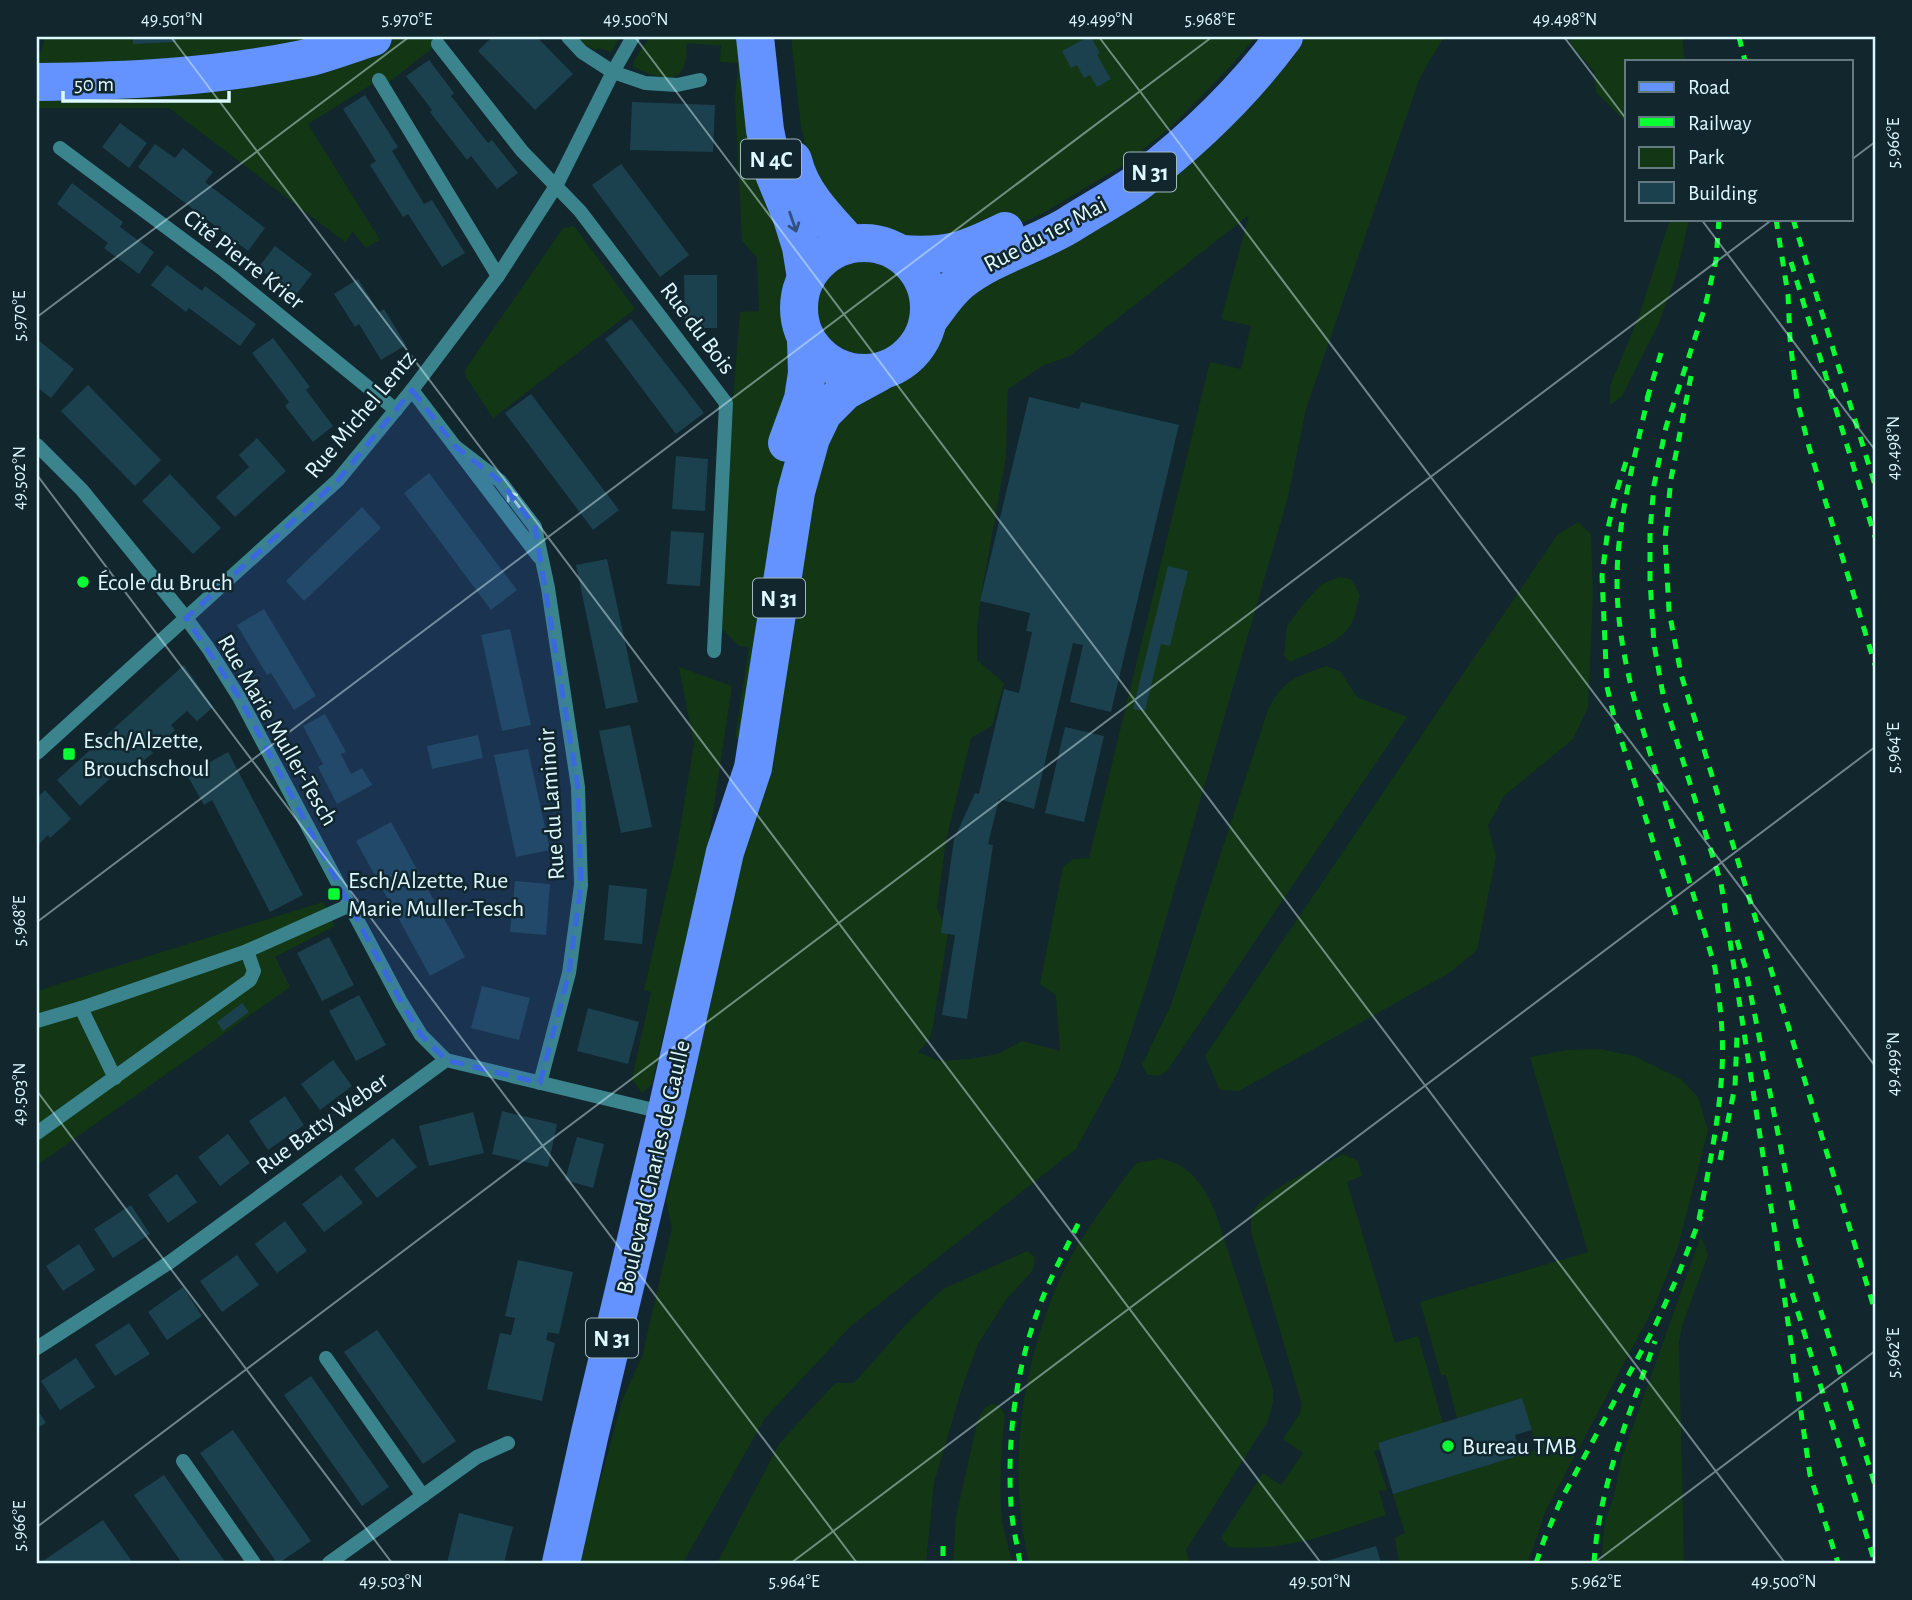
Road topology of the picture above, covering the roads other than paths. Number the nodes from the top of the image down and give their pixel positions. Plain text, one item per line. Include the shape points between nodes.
1 (568, 37) edge
2 (633, 37) edge
3 (755, 37) edge
4 (776, 37) edge
5 (1256, 37) edge
6 (1284, 37) edge
7 (366, 38) edge
8 (438, 44) dead end
9 (613, 72) junction
10 (380, 80) dead end
11 (700, 80) dead end
12 (37, 82) edge
13 (60, 148) dead end
14 (556, 186) junction
15 (850, 244) junction
16 (902, 254) junction
17 (498, 276) junction
18 (806, 278) junction
19 (929, 319) junction
20 (807, 340) junction
21 (878, 373) junction
22 (412, 390) junction
23 (396, 410) junction
24 (37, 445) edge
25 (186, 618) junction
26 (714, 651) dead end
27 (37, 753) edge
28 (725, 852) junction
29 (350, 905) junction
30 (247, 951) junction
31 (81, 1008) junction
32 (37, 1021) edge
33 (446, 1060) junction
34 (115, 1078) junction
35 (540, 1083) junction
36 (666, 1114) junction
37 (37, 1133) edge
38 (37, 1348) edge
39 (326, 1358) dead end
40 (508, 1443) dead end
41 (183, 1461) dead end
42 (423, 1496) junction
43 (254, 1563) edge
44 (328, 1563) edge
45 (561, 1563) edge

1 - 9 street
2 - 9 street, Rue Michel Lentz
3 -> 18 main road, N 4C via 774,174 798,237
4 - 15 main road, N 4C via 786,128 796,170 813,203
5 - 16 main road, Rue du 1er Mai / N 31 via 1171,127 1122,166 974,247 948,254
6 - 19 main road, Rue du 1er Mai / N 31 via 1243,87 1173,154 1059,230 983,266 960,282
7 - 12 main road via 305,59 219,73
8 - 14 street via 522,151
9 - 11 street via 645,83 677,85
9 - 14 street, Rue Michel Lentz
10 - 17 street
13 - 23 street, Cité Pierre Krier via 225,271
14 - 17 street, Rue Michel Lentz
14 - 26 street, Rue du Bois via 726,403
15 - 16 main road via 886,246
15 - 18 main road via 817,262
16 - 19 main road via 925,282
17 - 22 street, Rue Michel Lentz
18 - 20 main road via 799,298
19 - 21 main road via 919,345 905,360
20 - 21 main road via 819,356 837,368
20 - 28 main road, Boulevard Charles de Gaulle / N 31 via 803,399 774,489 730,761
21 - 28 main road, Boulevard Charles de Gaulle / N 31 via 845,391 824,413 811,438 796,492 753,768
22 - 23 street, Rue Michel Lentz
22 - 35 street, Rue du Laminoir via 542,561 548,588 578,787 581,885 569,973
23 - 25 street, Rue Michel Lentz via 338,480
24 - 25 street, Rue Marie Muller-Tesch via 82,490
25 - 27 street, Rue Michel Lentz
25 - 29 street, Rue Marie Muller-Tesch via 239,697
28 - 36 main road, Boulevard Charles de Gaulle / N 31
29 - 30 street
29 - 33 street, Rue Marie Muller-Tesch via 421,1035
30 - 31 street
30 - 34 street via 254,971 250,980
31 - 32 street
31 - 34 street
33 - 35 street
33 - 38 street, Rue Batty Weber via 170,1262
34 - 37 street
35 - 36 street
36 - 45 main road, Boulevard Charles de Gaulle / N 31
39 - 42 street
40 - 42 street via 477,1457
41 - 43 street
42 - 44 street

